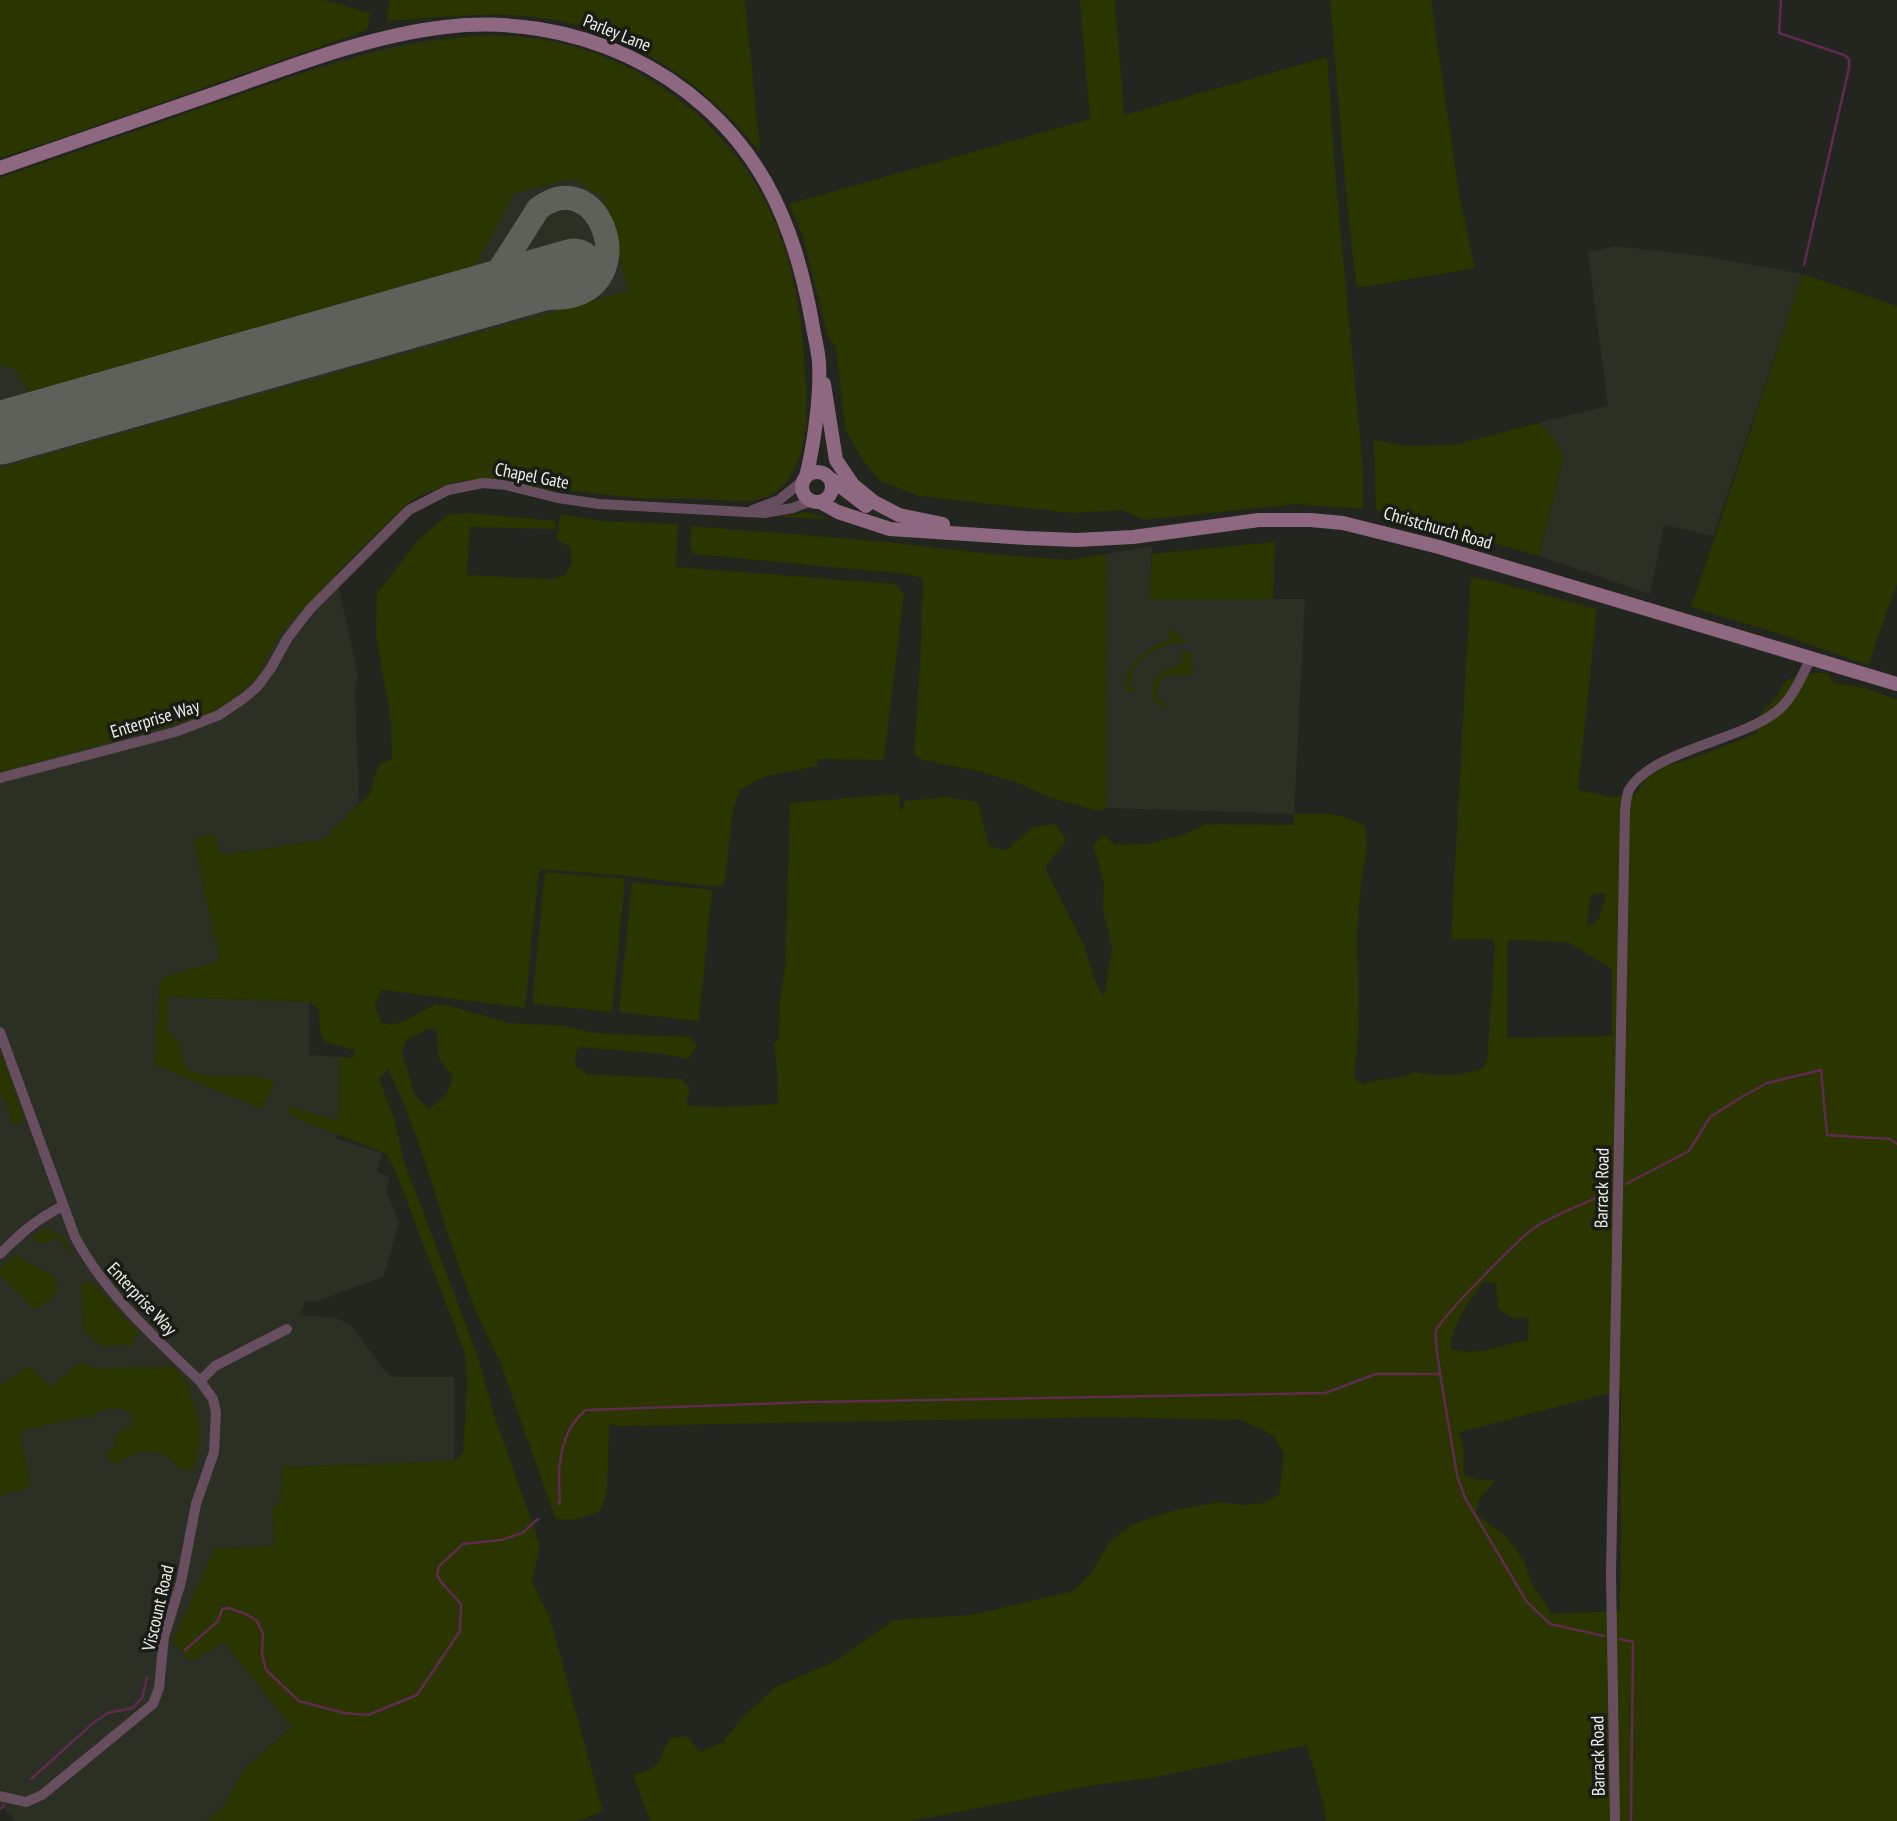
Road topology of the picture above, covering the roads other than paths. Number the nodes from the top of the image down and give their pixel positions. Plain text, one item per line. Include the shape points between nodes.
1 (0, 168) edge
2 (819, 362) junction
3 (818, 390) junction
4 (805, 478) junction
5 (830, 478) junction
6 (815, 502) junction
7 (749, 512) junction
8 (954, 532) junction
9 (975, 534) junction
10 (342, 577) joint
11 (1811, 659) junction
12 (1897, 684) edge
13 (0, 778) edge
14 (0, 1032) edge
15 (63, 1206) junction
16 (0, 1254) edge
17 (286, 1329) dead end
18 (200, 1381) junction
19 (0, 1796) edge
20 (1615, 1821) edge

1 - 2 main road, Parley Lane via 377,40 480,25 576,36 661,74 704,106 741,145 786,223 805,284
2 - 3 main road, Parley Lane
2 - 9 main road via 835,460 853,485 898,515
3 - 4 main road, Parley Lane
3 - 5 main road, Parley Lane
4 - 5 main road via 819,472
4 - 6 main road via 803,493
4 - 7 street, Chapel Gate via 779,500
5 - 6 main road via 831,494
5 - 8 main road, Christchurch Road via 889,518
6 - 7 street, Chapel Gate via 774,512
6 - 8 main road, Christchurch Road via 890,529
7 - 10 street, Chapel Gate via 599,504 506,485 464,486 433,495 409,510
8 - 9 main road, Christchurch Road
9 - 11 main road, Christchurch Road via 1077,540 1259,520 1343,523
10 - 13 street, Enterprise Way via 302,619 257,687 219,715 175,732
11 - 12 main road, Christchurch Road
11 - 20 street, Barrack Road via 1792,695 1775,712 1653,767 1628,792 1611,1574
14 - 15 street, Enterprise Way
15 - 16 street via 26,1228
15 - 18 street, Enterprise Way via 88,1261 106,1285
17 - 18 street via 215,1366
18 - 19 street, Viscount Road via 216,1412 214,1452 196,1504 153,1704 42,1795 26,1802

